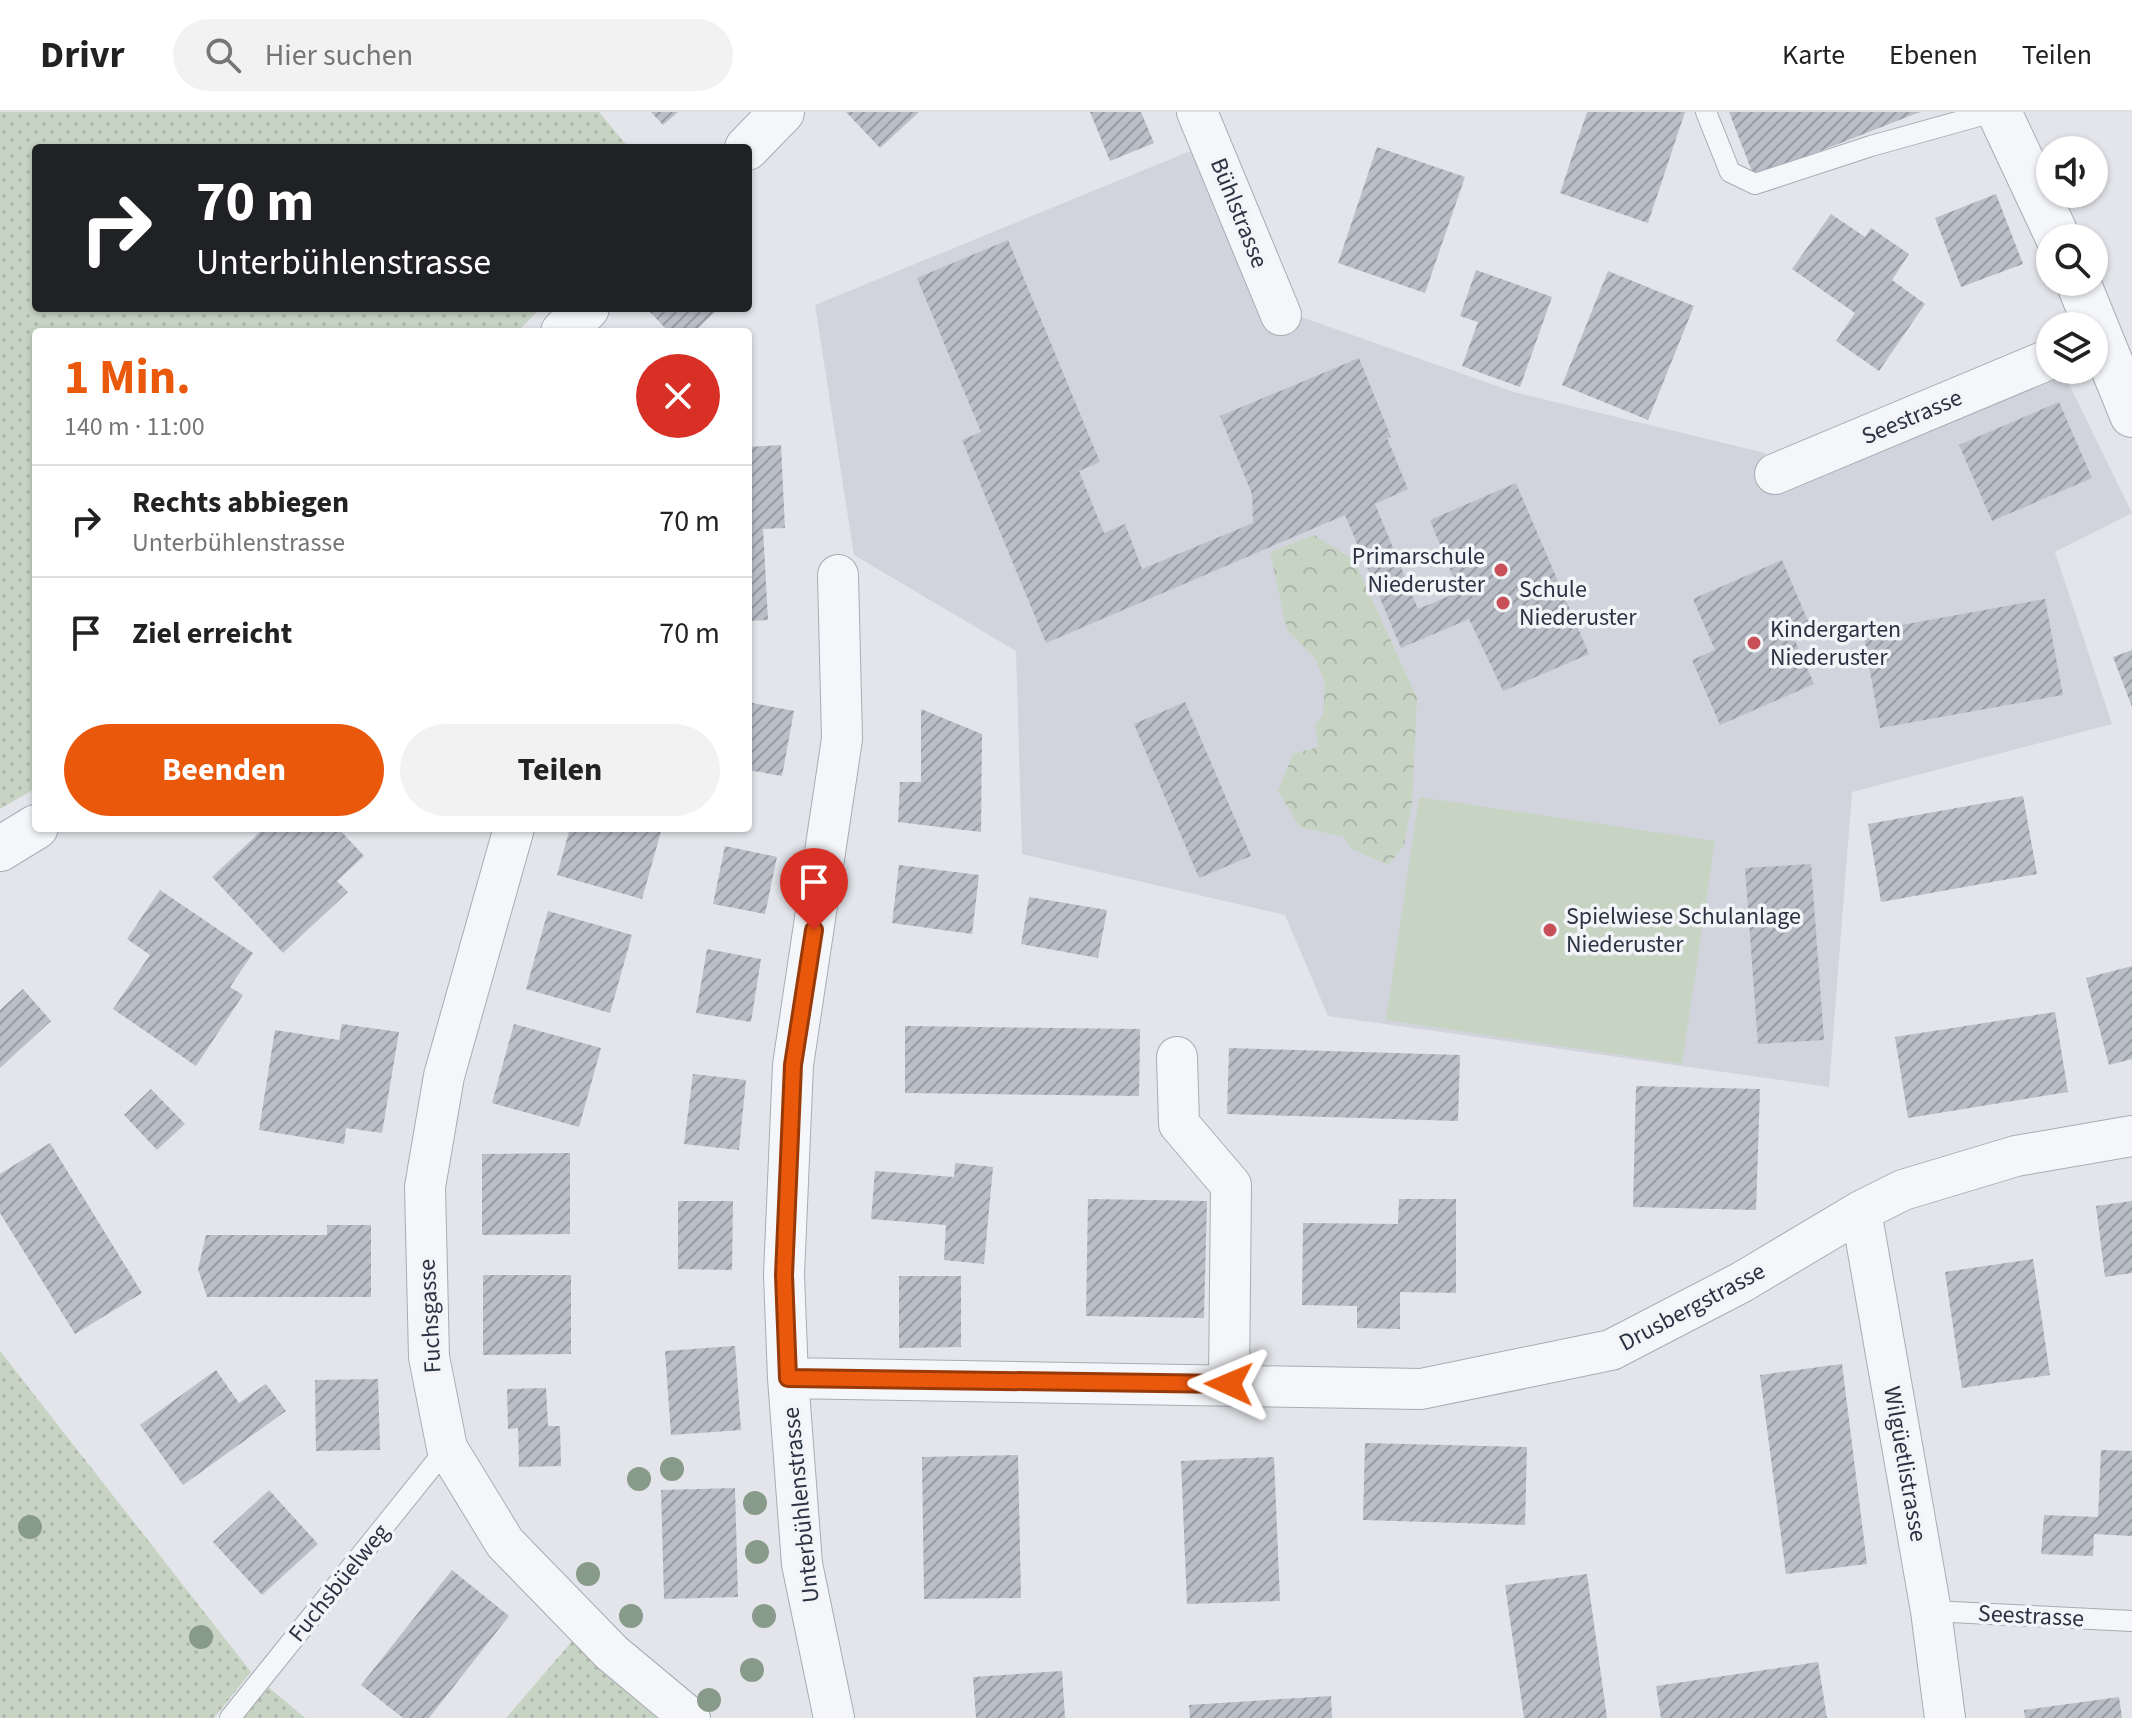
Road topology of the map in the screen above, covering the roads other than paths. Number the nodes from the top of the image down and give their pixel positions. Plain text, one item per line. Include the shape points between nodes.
1 (782, 112) edge
2 (1197, 112) edge
3 (1706, 112) edge
4 (1996, 112) edge
5 (751, 144) edge
6 (2051, 224) edge
7 (583, 312) edge
8 (1281, 315) dead end
9 (567, 328) edge
10 (2108, 361) edge
11 (2036, 365) edge
12 (2132, 415) edge
13 (1775, 474) dead end
14 (838, 575) dead end
15 (32, 829) edge
16 (513, 832) edge
17 (0, 849) edge
18 (1177, 1057) dead end
19 (2132, 1136) edge
20 (1861, 1211) junction
21 (788, 1378) junction
22 (1229, 1384) junction
23 (447, 1448) junction
24 (1931, 1611) junction
25 (2132, 1621) edge
26 (230, 1718) edge
27 (690, 1718) edge
28 (834, 1718) edge
29 (1945, 1718) edge

1 - 5 street
2 - 8 street, Bühlstrasse
3 - 4 lane via 1730,172 1755,184
4 - 6 street
7 - 9 street
10 - 12 street
11 - 13 street, Seestrasse
14 - 21 street, Unterbühlenstrasse via 842,739 793,1065 784,1275
15 - 17 street
16 - 23 street, Fuchsgasse via 444,1076 425,1187 429,1357
18 - 22 street via 1179,1124 1231,1185
19 - 20 street, Drusbergstrasse via 2016,1156 1903,1190
20 - 22 street, Drusbergstrasse via 1742,1282 1611,1350 1421,1389
20 - 24 street, Wilgüetlistrasse
21 - 22 street, Drusbergstrasse
21 - 28 street, Unterbühlenstrasse via 802,1564
23 - 26 lane, Fuchsbüelweg
23 - 27 street, Fuchsgasse via 505,1543 612,1653
24 - 25 lane, Seestrasse
24 - 29 street, Wilgüetlistrasse

